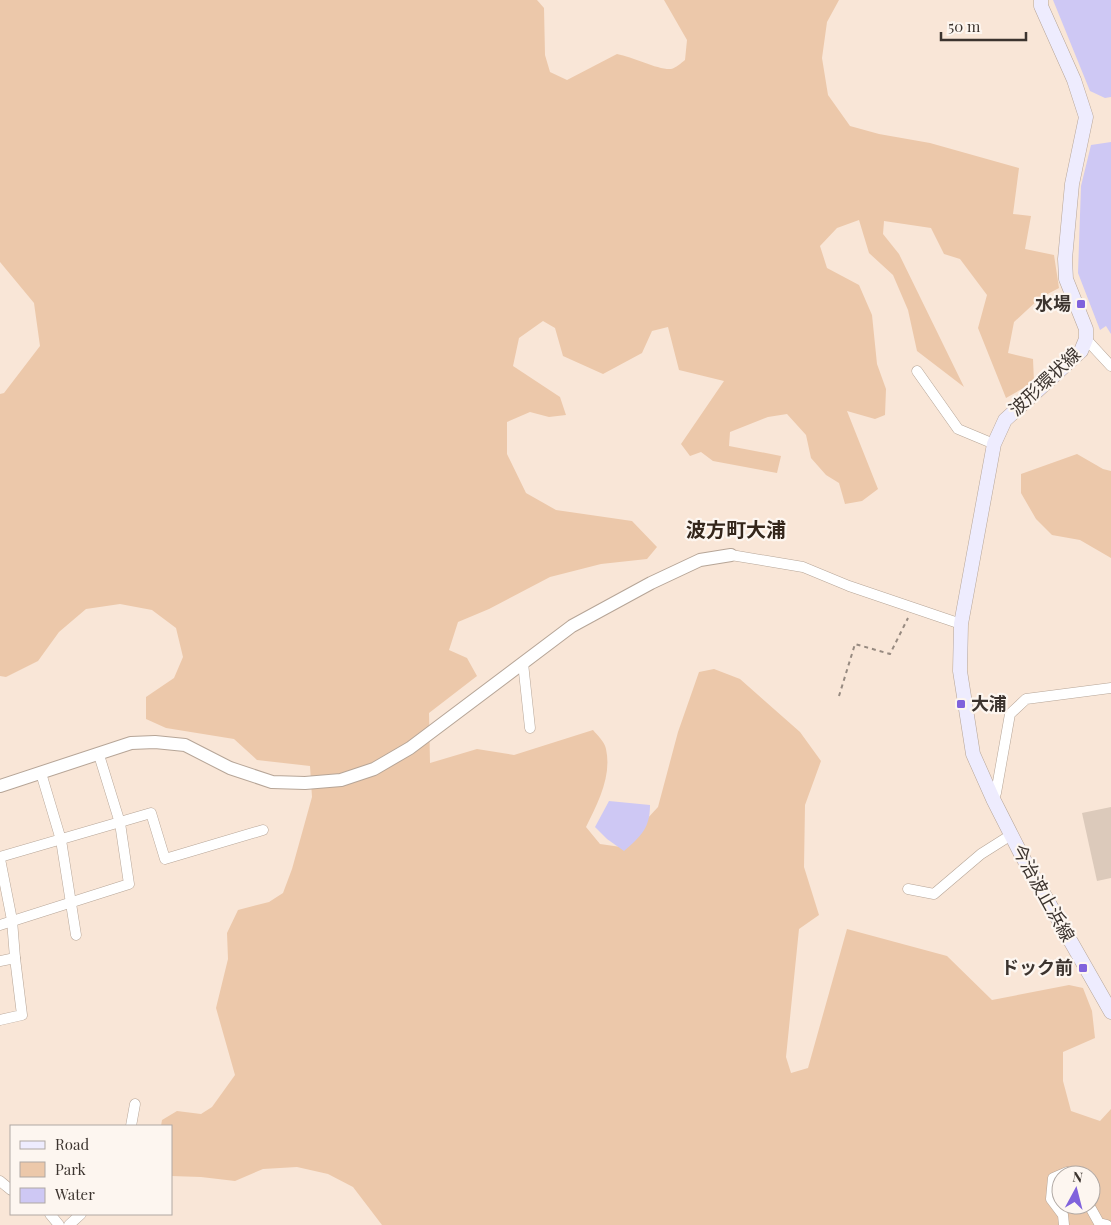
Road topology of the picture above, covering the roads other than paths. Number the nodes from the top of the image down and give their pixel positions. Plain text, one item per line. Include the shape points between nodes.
1 (1040, 0) edge
2 (1086, 340) junction
3 (1111, 366) edge
4 (917, 371) dead end
5 (994, 444) junction
6 (730, 555) joint
7 (960, 624) junction
8 (523, 663) junction
9 (1111, 688) edge
10 (530, 728) dead end
11 (99, 755) junction
12 (41, 773) junction
13 (0, 786) edge
14 (993, 798) junction
15 (120, 823) junction
16 (263, 830) dead end
17 (1011, 835) junction
18 (61, 840) junction
19 (0, 858) edge
20 (908, 889) dead end
21 (70, 902) junction
22 (12, 920) junction
23 (0, 925) edge
24 (76, 936) dead end
25 (15, 958) junction
26 (0, 961) edge
27 (1111, 1012) edge
28 (0, 1020) edge
29 (135, 1104) dead end
30 (131, 1125) edge
31 (0, 1181) edge
32 (10, 1189) edge
33 (51, 1215) edge
34 (80, 1215) edge
35 (1095, 1215) edge
36 (59, 1225) edge
37 (69, 1225) edge
38 (1107, 1225) edge

1 - 2 main road, 波形環状線 via 1086,117 1072,184 1065,259 1066,279 1086,329
2 - 3 street
2 - 5 main road, 波形環状線 via 1081,351 1004,420
4 - 5 street via 958,429
5 - 7 main road, 波形環状線
6 - 7 street via 803,567
6 - 8 street via 700,560 651,583 572,626
7 - 14 main road, 波形環状線 via 960,671 969,729 974,754
8 - 10 street
8 - 11 street via 410,748 374,769 341,780 272,782 230,768 185,745 131,744
9 - 14 street via 1026,699 1010,714
11 - 12 street
11 - 15 street
12 - 13 street
12 - 18 street
14 - 17 main road, 今治波止浜線
15 - 16 street via 151,813 165,858
15 - 18 street
15 - 21 street via 130,884
17 - 20 street via 981,854 934,894
17 - 27 main road, 今治波止浜線
18 - 19 street
18 - 21 street
19 - 22 street
21 - 22 street
21 - 24 street
22 - 23 street
22 - 25 street
25 - 26 street
25 - 28 street via 22,1015
29 - 30 street
31 - 32 street
33 - 36 street
34 - 37 street
35 - 38 street via 1099,1223

